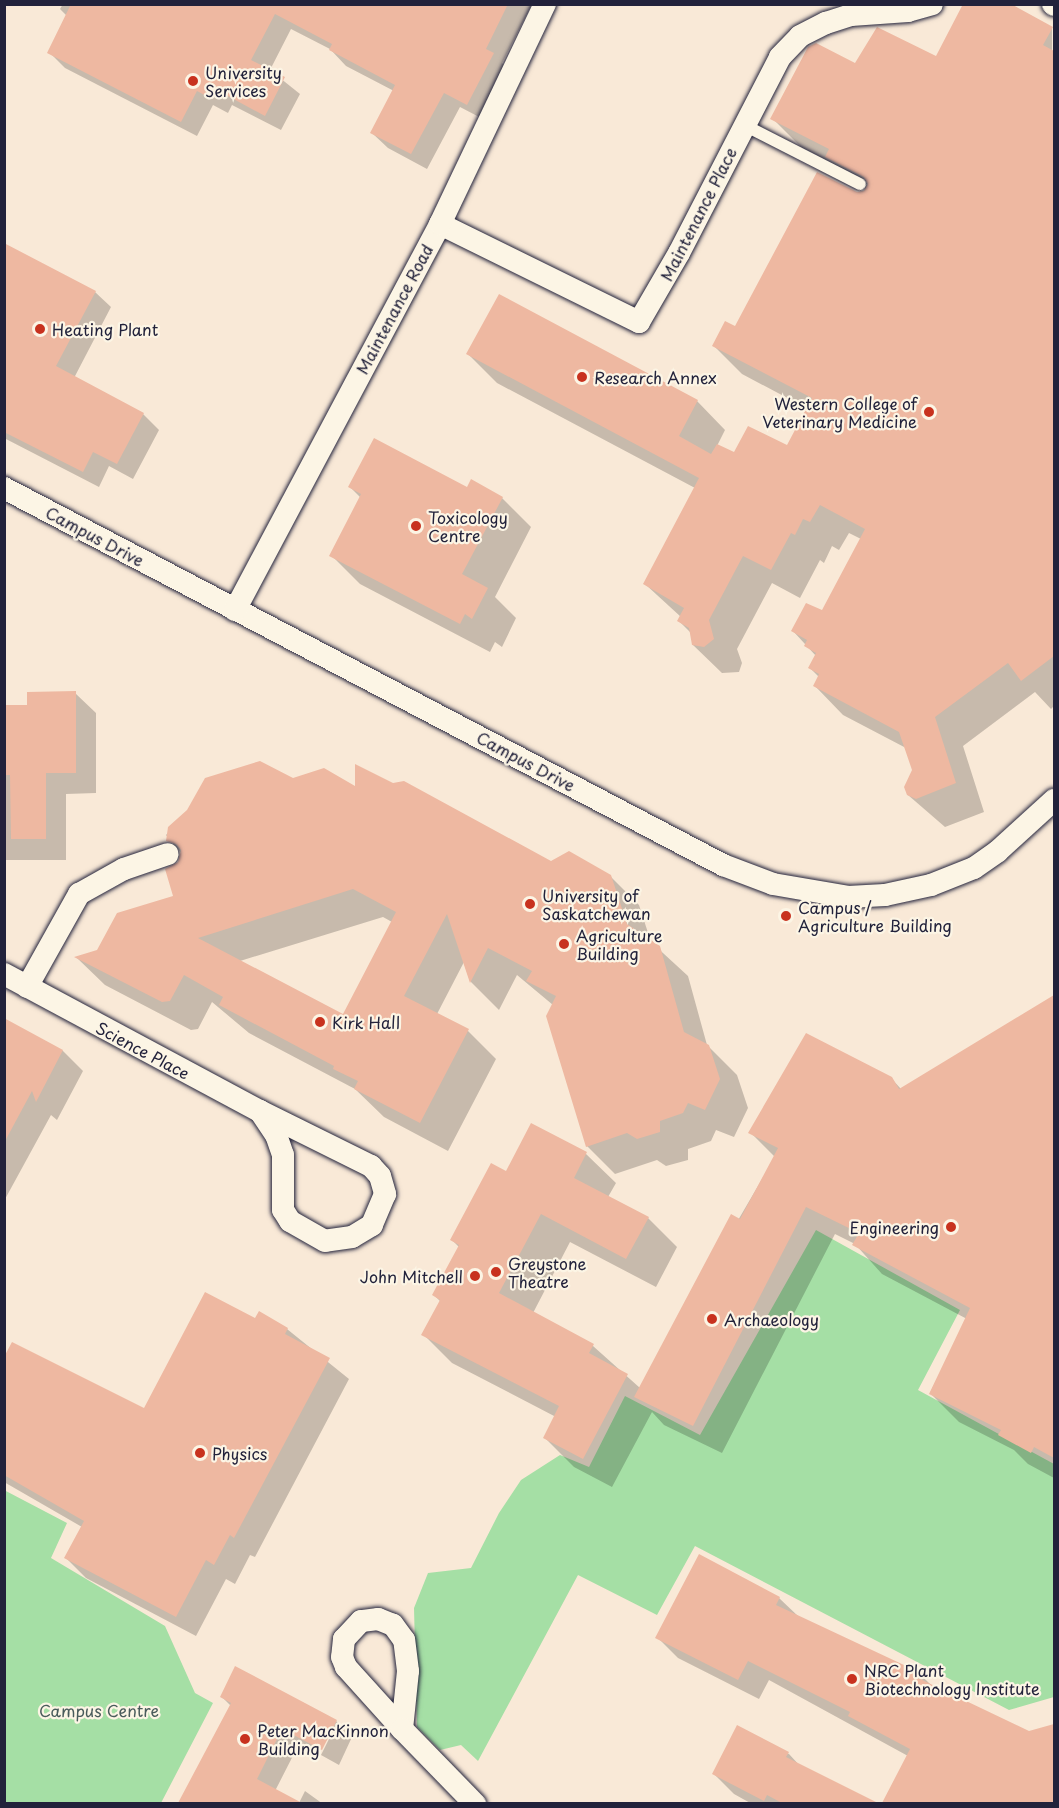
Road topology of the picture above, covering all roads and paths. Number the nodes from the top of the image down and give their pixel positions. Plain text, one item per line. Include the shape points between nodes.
1 (545, 4) edge
2 (932, 4) edge
3 (744, 125) junction
4 (860, 184) dead end
5 (440, 224) junction
6 (4, 488) edge
7 (235, 609) junction
8 (1054, 800) edge
9 (168, 854) dead end
10 (4, 974) edge
11 (27, 987) junction
12 (260, 1111) junction
13 (321, 1139) junction
14 (286, 1170) junction
15 (402, 1730) junction
16 (475, 1803) edge

1 - 5 street, Maintenance Road
2 - 3 street, Maintenance Place via 908,11 851,15 800,36 762,85
3 - 4 lane
3 - 5 street, Maintenance Place via 639,322
5 - 7 street, Maintenance Road
6 - 7 street, Campus Drive
7 - 8 street, Campus Drive via 723,865 805,892 867,896 932,885 990,857
9 - 11 street via 124,869 79,894
10 - 11 street, Science Place
11 - 12 street, Science Place
12 - 13 street, Science Place
12 - 14 street, Science Place via 276,1135
13 - 14 street via 306,1145
13 - 14 street, Science Place via 354,1154 380,1176 385,1194 372,1225 352,1237 325,1241 290,1221 283,1210
15 - 15 street via 408,1671 399,1631 378,1619 354,1625 342,1648 346,1667
15 - 16 street

